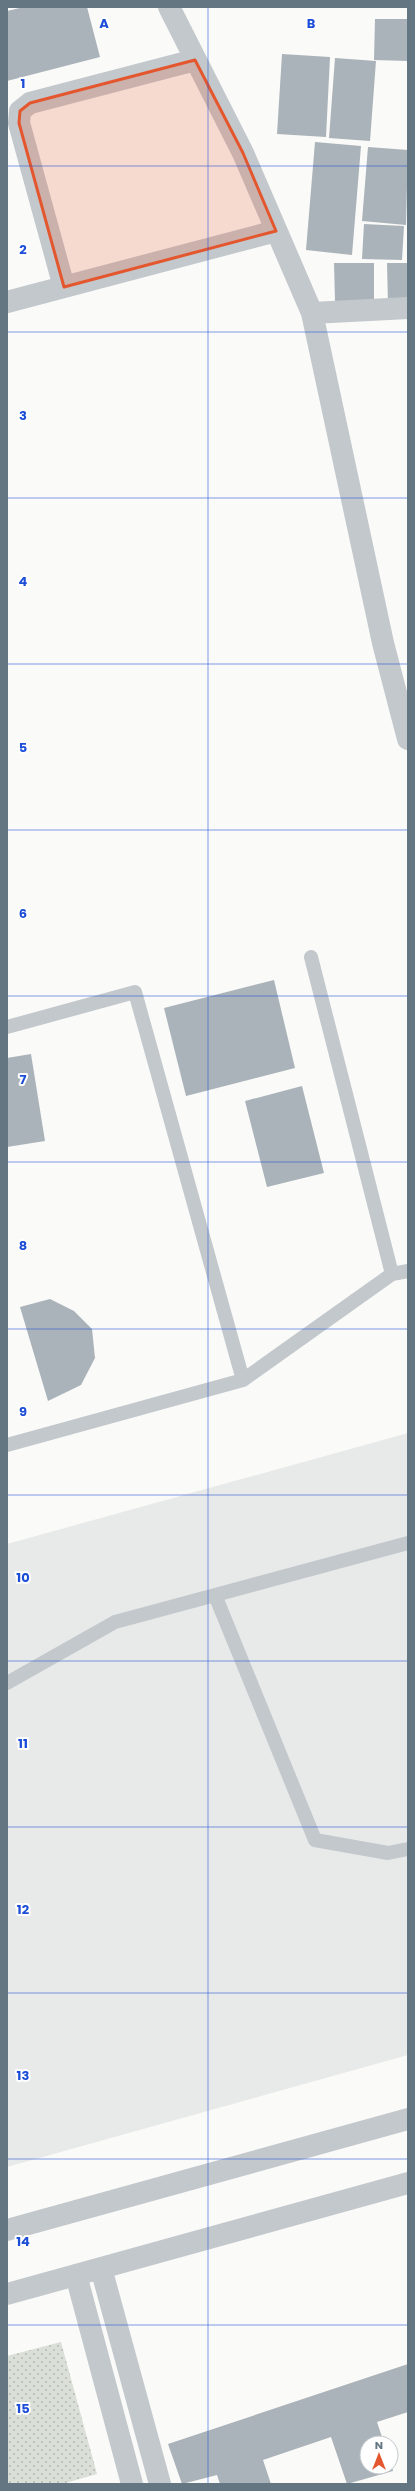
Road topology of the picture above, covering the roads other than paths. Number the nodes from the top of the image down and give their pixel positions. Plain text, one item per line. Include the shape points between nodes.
1 (169, 7) edge
2 (195, 60) junction
3 (276, 231) junction
4 (64, 287) junction
5 (8, 298) edge
6 (408, 308) edge
7 (312, 313) junction
8 (408, 739) edge
9 (312, 958) dead end
10 (7, 1027) edge
11 (408, 1271) edge
12 (392, 1274) junction
13 (243, 1380) junction
14 (7, 1445) edge
15 (408, 1543) edge
16 (216, 1595) junction
17 (7, 1683) edge
18 (408, 1849) edge
19 (408, 2119) edge
20 (408, 2183) edge
21 (7, 2230) edge
22 (100, 2268) junction
23 (76, 2275) junction
24 (7, 2294) edge
25 (132, 2484) edge
26 (160, 2484) edge

1 - 2 street
2 - 3 street via 243,152
2 - 4 street via 30,104 20,111 19,123
3 - 4 street
3 - 7 street
4 - 5 street
6 - 7 street
7 - 8 street via 382,643
9 - 12 lane
10 - 13 lane via 135,992
11 - 12 lane
12 - 13 lane
13 - 14 lane
15 - 16 lane
16 - 17 lane via 115,1622
16 - 18 lane via 315,1840 388,1853
19 - 21 street
20 - 22 street
22 - 23 street
22 - 26 street
23 - 24 street
23 - 25 street

